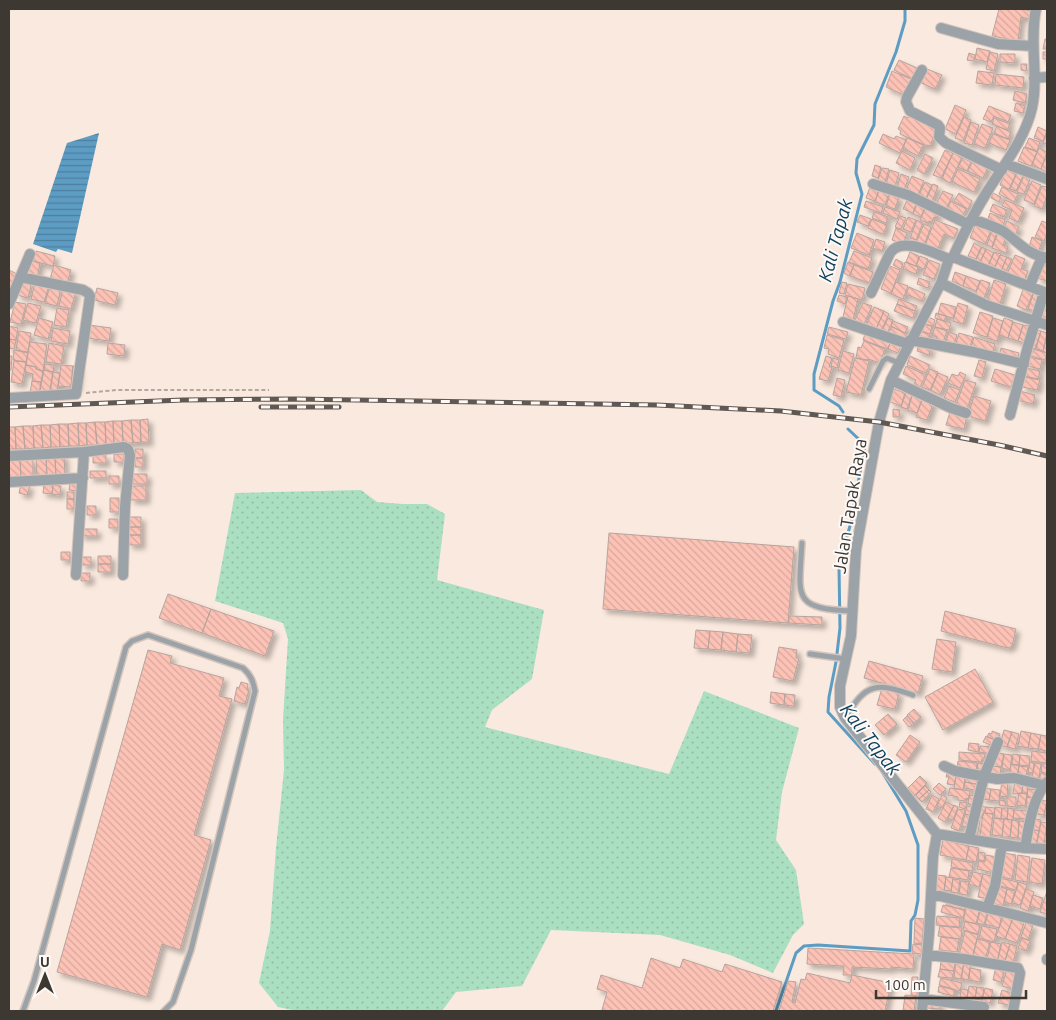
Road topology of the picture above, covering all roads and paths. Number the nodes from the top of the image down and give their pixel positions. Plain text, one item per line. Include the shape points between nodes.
1 (1036, 9) edge
2 (941, 28) dead end
3 (1032, 46) junction
4 (922, 70) dead end
5 (1047, 77) edge
6 (1034, 78) junction
7 (1004, 167) junction
8 (1047, 179) edge
9 (873, 184) dead end
10 (970, 222) junction
11 (30, 254) dead end
12 (951, 258) junction
13 (1045, 258) edge
14 (20, 277) junction
15 (940, 283) junction
16 (1030, 285) junction
17 (871, 293) dead end
18 (9, 304) edge
19 (1035, 321) junction
20 (843, 322) dead end
21 (1047, 325) edge
22 (909, 342) junction
23 (900, 364) junction
24 (1024, 364) junction
25 (891, 380) junction
26 (869, 388) dead end
27 (269, 390) dead end
28 (76, 394) junction
29 (9, 398) edge
30 (966, 413) dead end
31 (1010, 415) dead end
32 (84, 452) junction
33 (9, 456) edge
34 (83, 478) junction
35 (9, 482) edge
36 (802, 543) dead end
37 (76, 575) dead end
38 (123, 575) dead end
39 (850, 611) junction
40 (810, 654) dead end
41 (844, 658) junction
42 (913, 695) dead end
43 (845, 718) junction
44 (998, 742) dead end
45 (944, 766) dead end
46 (984, 776) junction
47 (1046, 784) edge
48 (937, 834) junction
49 (969, 839) junction
50 (1002, 845) junction
51 (1025, 848) junction
52 (1047, 850) edge
53 (932, 894) junction
54 (987, 908) junction
55 (1047, 923) edge
56 (927, 955) junction
57 (923, 999) junction
58 (984, 1007) dead end
59 (23, 1011) edge
60 (164, 1011) edge
61 (922, 1011) edge
62 (1013, 1011) edge

1 - 3 street, Jalan Tapak Raya
2 - 3 street via 998,44
3 - 6 street, Jalan Tapak Raya
4 - 7 street via 907,97 910,111 938,125 939,137 946,144
5 - 6 street
6 - 7 street, Jalan Tapak Raya via 1031,110
7 - 8 street
7 - 10 street, Jalan Tapak Raya
9 - 10 street via 908,195
10 - 12 street, Jalan Tapak Raya
10 - 13 street via 1000,230 1021,247
11 - 14 street
12 - 15 street, Jalan Tapak Raya
12 - 16 street
12 - 17 street via 914,246 897,247 890,253
13 - 16 street
14 - 18 street
14 - 28 street via 83,290 90,296
15 - 19 street via 986,305
15 - 22 street, Jalan Tapak Raya
16 - 19 street via 1044,290
19 - 21 street
19 - 24 street
20 - 22 street
22 - 23 street, Jalan Tapak Raya
22 - 24 street
23 - 25 street, Jalan Tapak Raya
23 - 26 lane via 887,358 883,361
24 - 31 street
25 - 30 street
25 - 39 street, Jalan Tapak Raya via 879,422 856,550
27 - 28 path via 116,390
28 - 29 street
32 - 33 street
32 - 34 street
32 - 38 street via 124,448 130,452
34 - 35 street
34 - 37 street
36 - 39 lane via 800,588 803,598 823,609
39 - 41 street, Jalan Tapak Raya via 851,636
40 - 41 lane
41 - 43 street, Jalan Tapak Raya via 839,696
42 - 43 lane via 879,686 870,689 856,700
43 - 48 street, Jalan Tapak Raya
44 - 46 street
45 - 46 street
46 - 47 street
46 - 49 street
47 - 51 street via 1036,801
48 - 49 street
48 - 53 street
49 - 50 street
50 - 51 street
50 - 54 street via 995,886
51 - 52 street
53 - 54 street
53 - 56 street
54 - 55 street
56 - 57 street
56 - 62 street via 1018,968 1020,973
57 - 58 street
57 - 61 street
59 - 60 lane via 34,982 126,647 132,640 148,635 243,668 254,681 255,691 191,950 173,1002

